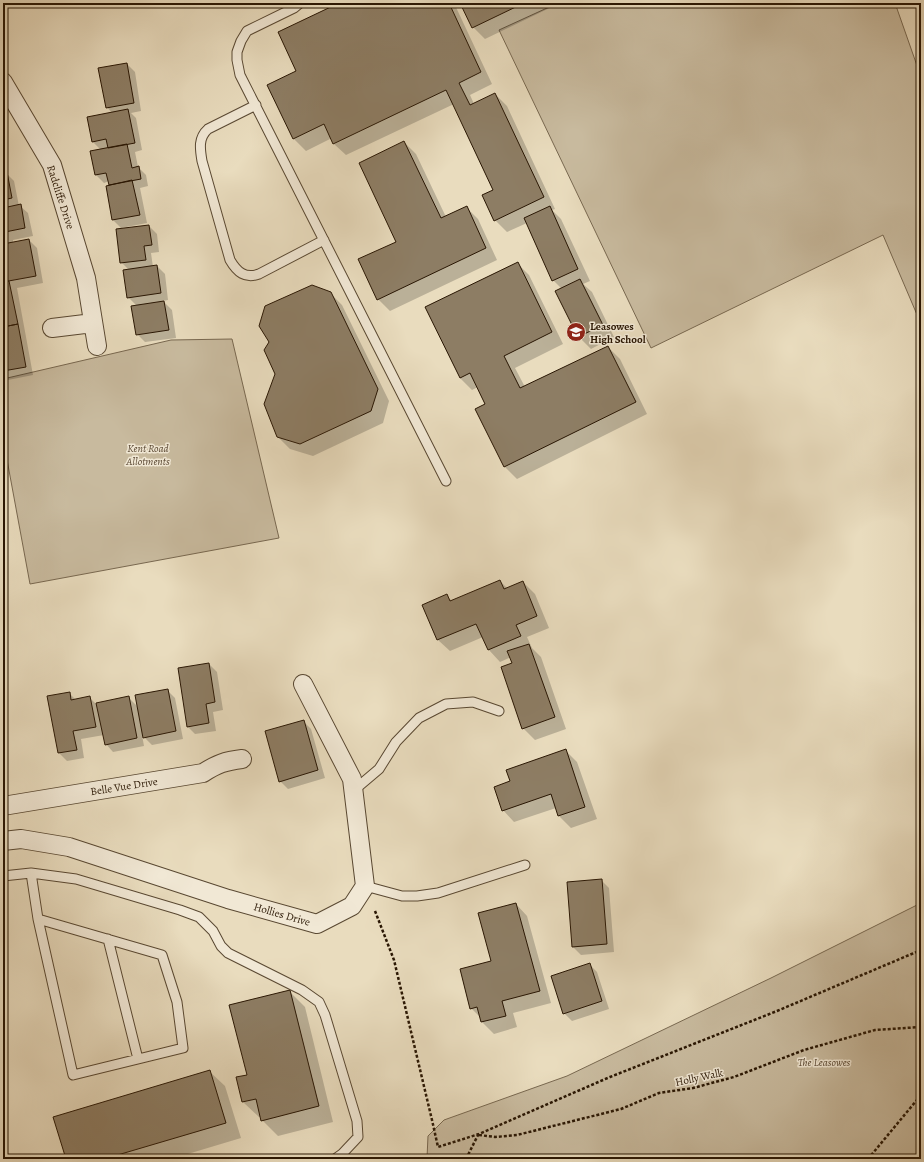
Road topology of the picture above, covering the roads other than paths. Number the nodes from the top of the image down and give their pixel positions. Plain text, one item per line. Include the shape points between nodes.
1 (300, 3) edge
2 (3, 82) edge
3 (256, 105) junction
4 (324, 240) junction
5 (93, 323) junction
6 (52, 328) dead end
7 (97, 346) dead end
8 (446, 481) dead end
9 (303, 684) dead end
10 (499, 711) dead end
11 (242, 759) dead end
12 (353, 791) junction
13 (3, 806) edge
14 (3, 842) edge
15 (525, 865) dead end
16 (31, 873) junction
17 (3, 876) edge
18 (365, 886) junction
19 (38, 919) junction
20 (108, 939) junction
21 (138, 1059) junction
22 (335, 1159) edge

1 - 3 lane via 248,31 241,41 237,52 240,75
2 - 5 street, Radcliffe Drive via 52,165 86,278
3 - 4 lane
3 - 4 lane via 208,129 201,138 202,161 230,260 240,272 252,277
4 - 8 lane
5 - 6 street
5 - 7 street, Radcliffe Drive
9 - 12 street via 352,779
10 - 12 lane via 473,702 446,704 419,718 396,742 380,769
11 - 13 street, Belle Vue Drive via 218,764 203,773
12 - 18 street
14 - 18 street, Hollies Drive via 21,839 69,847 228,899 318,924 352,906
15 - 18 lane via 438,893 417,896 402,896
16 - 17 lane
16 - 19 lane
16 - 22 lane via 76,880 199,917 213,931 228,953 302,990 319,1002 357,1121 358,1137
19 - 20 lane
19 - 21 lane via 72,1075
20 - 21 lane
20 - 21 lane via 162,955 177,1002 183,1048

